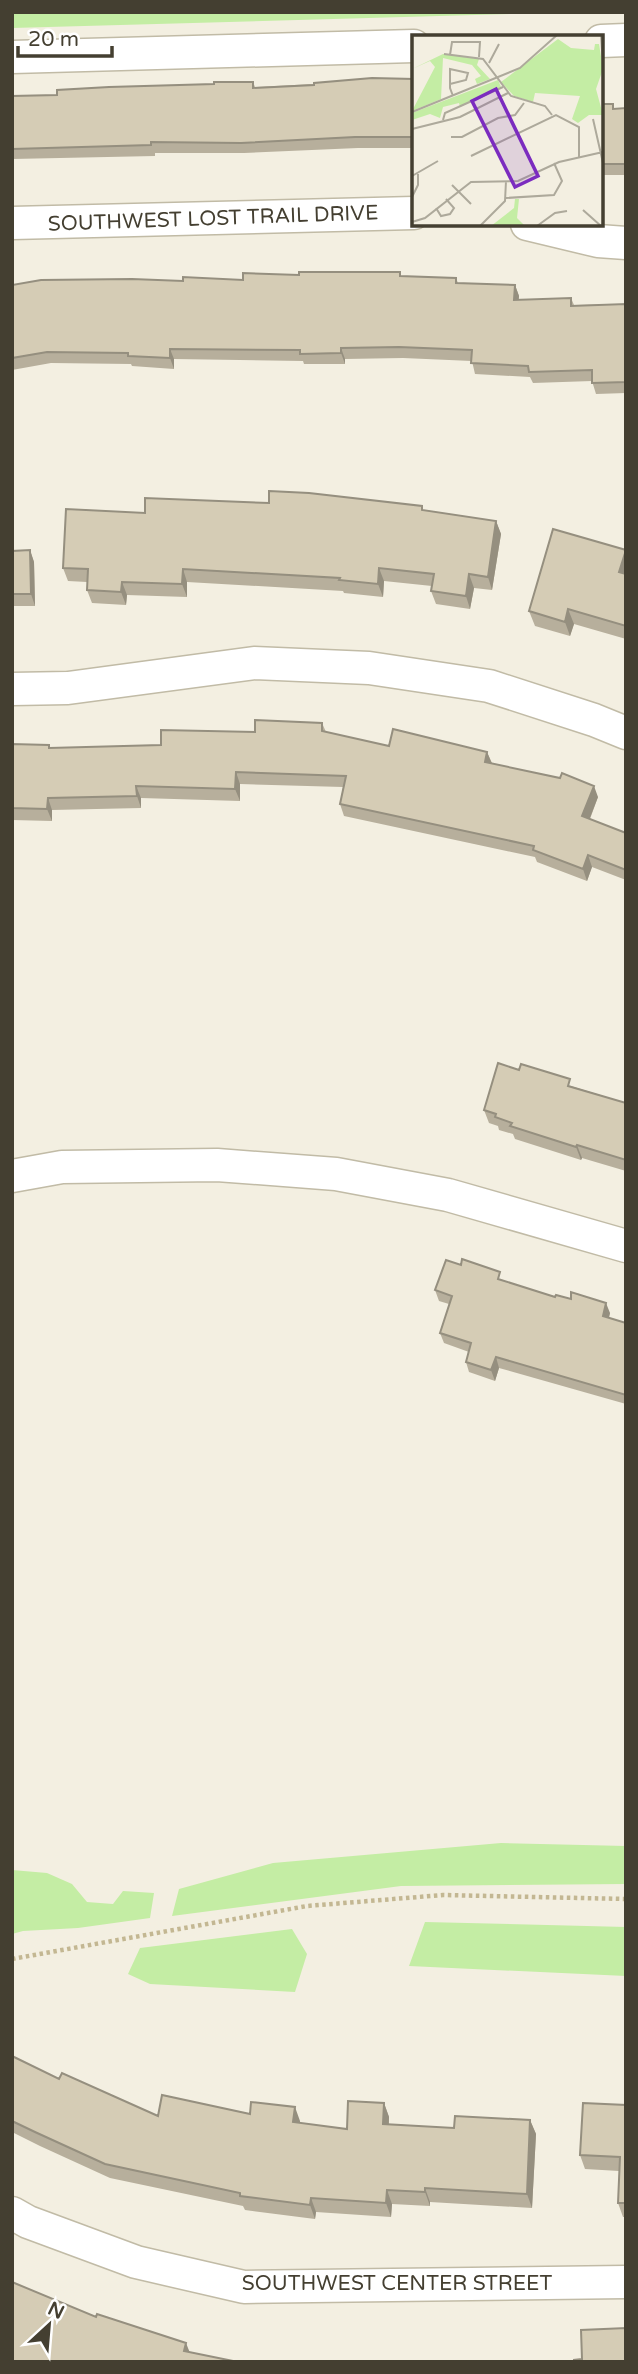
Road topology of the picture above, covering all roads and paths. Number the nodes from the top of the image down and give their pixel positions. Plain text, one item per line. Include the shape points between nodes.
1 (626, 40) edge
2 (603, 41) edge
3 (412, 46) edge
4 (12, 57) edge
5 (412, 213) edge
6 (12, 223) edge
7 (536, 226) edge
8 (626, 243) edge
9 (12, 689) edge
10 (626, 733) edge
11 (12, 1176) edge
12 (626, 1245) edge
13 (626, 1899) edge
14 (12, 1959) edge
15 (12, 2213) edge
16 (626, 2282) edge

1 - 2 street
3 - 4 street
5 - 6 street, SOUTHWEST LOST TRAIL DRIVE
7 - 8 street
9 - 10 street via 68,688 254,663 369,668 489,686
11 - 12 street via 62,1167 204,1166 336,1174 447,1195
13 - 14 path via 443,1895 307,1906
15 - 16 street, SOUTHWEST CENTER STREET via 136,2262 244,2287

